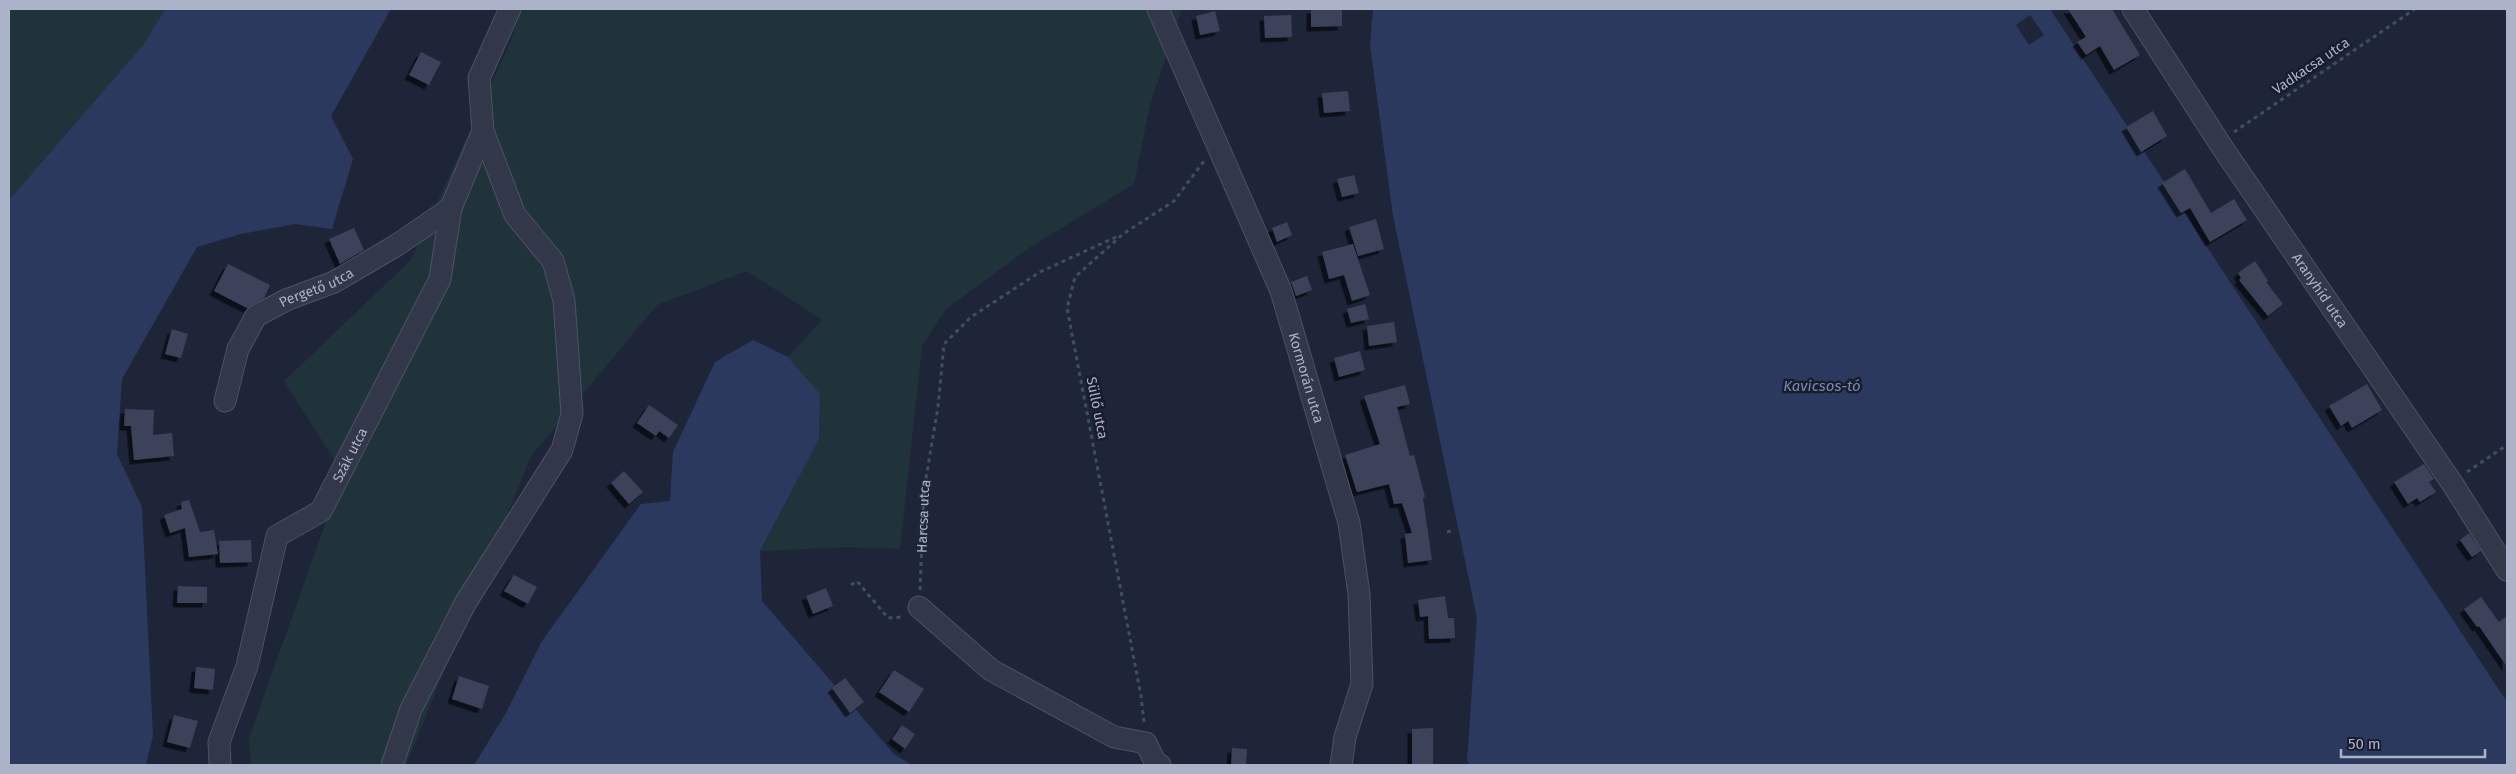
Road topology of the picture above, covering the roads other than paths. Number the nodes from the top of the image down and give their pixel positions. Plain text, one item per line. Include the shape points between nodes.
1 (510, 9) edge
2 (1158, 9) edge
3 (2133, 9) edge
4 (483, 131) junction
5 (451, 208) junction
6 (225, 401) dead end
7 (2507, 570) edge
8 (919, 607) road end
9 (220, 765) edge
10 (392, 765) edge
11 (1160, 765) edge
12 (1341, 765) edge

1 - 4 street, Szák utca via 479,78
2 - 12 street, Kormorán utca via 1281,291 1349,523 1359,594 1362,684 1345,737
3 - 7 street, Aranyhíd utca via 2219,142 2452,482
4 - 5 street, Szák utca
4 - 10 street, Szák utca via 515,215 553,261 564,300 572,414 562,450 453,627 411,709
5 - 6 street, Pergető utca via 334,282 286,300 256,316 238,350
5 - 9 street, Szák utca via 440,280 321,510 277,536 247,666 219,742
8 - 11 street via 991,670 1114,736 1146,743 1156,764

